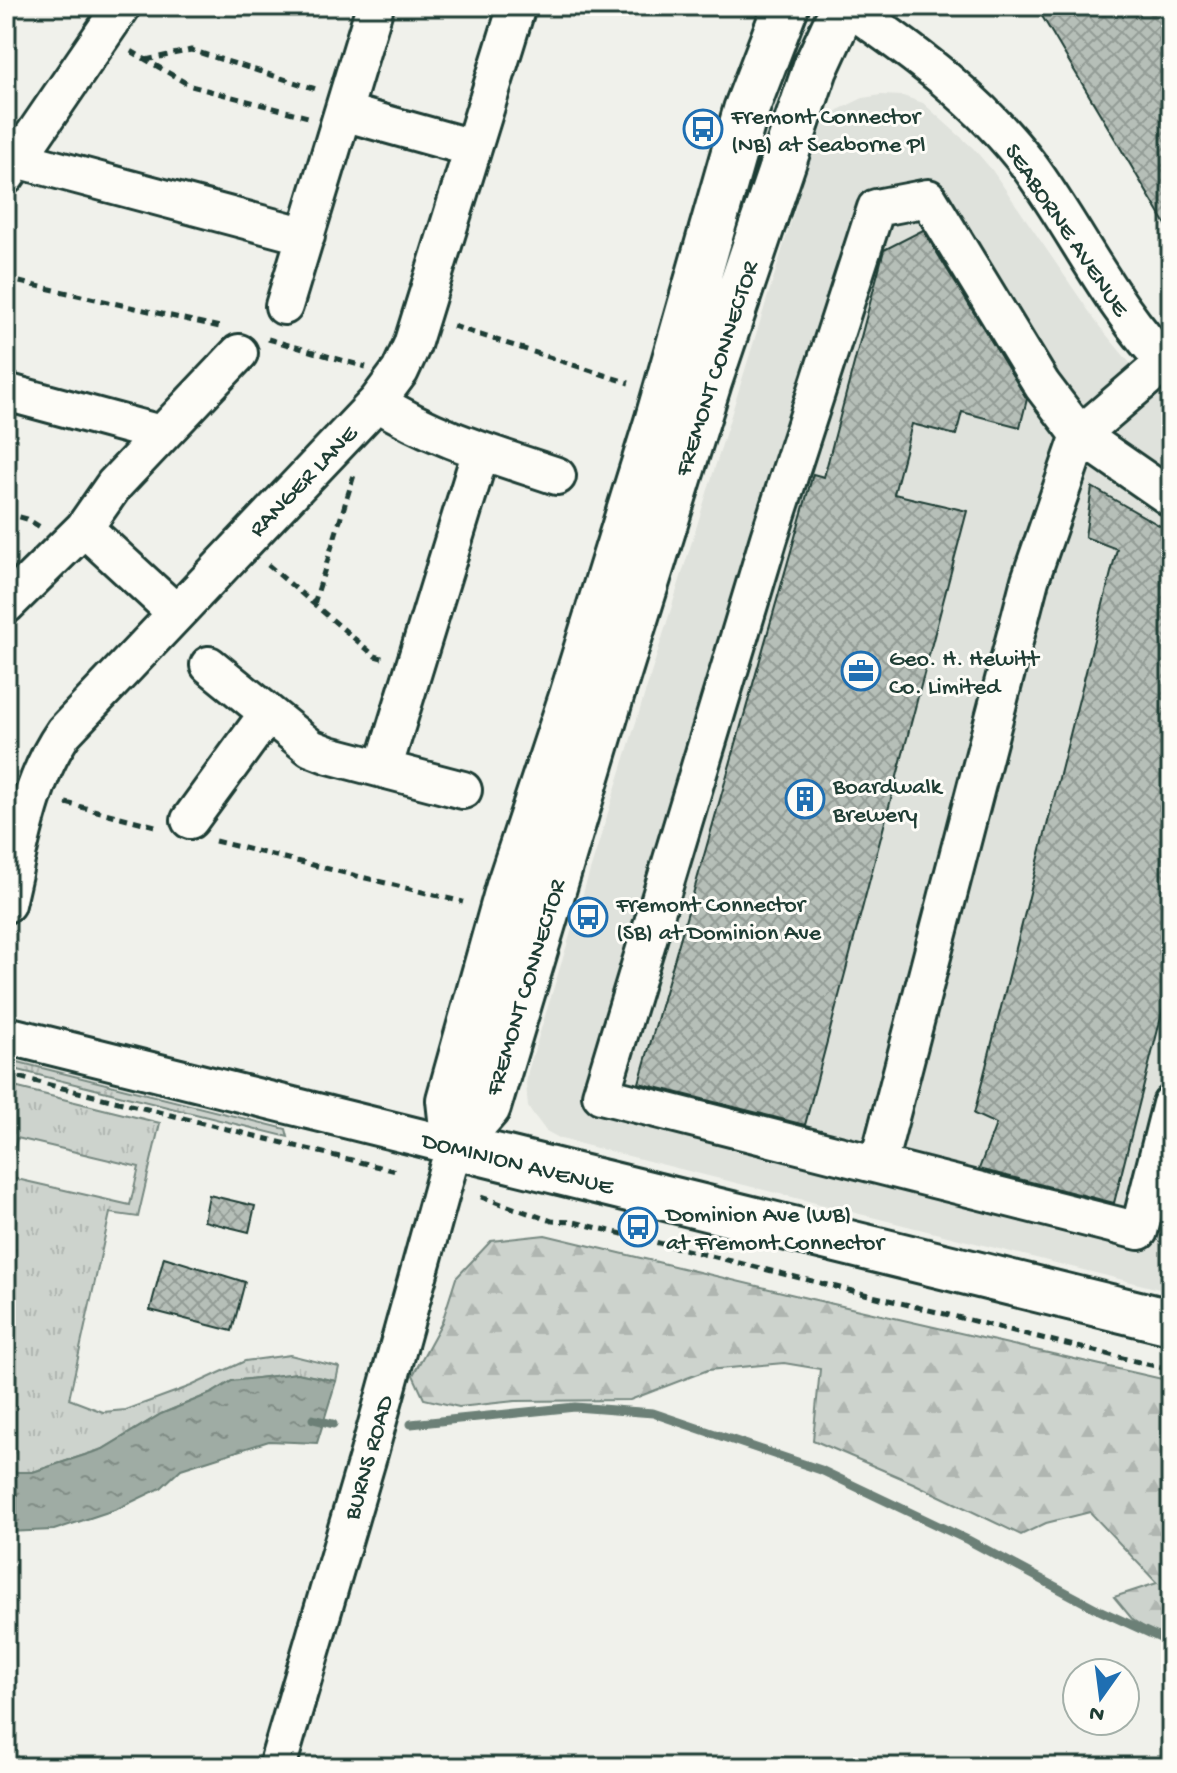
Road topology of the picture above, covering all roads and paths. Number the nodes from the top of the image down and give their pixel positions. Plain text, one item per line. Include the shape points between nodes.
1 (375, 6) edge
2 (517, 6) edge
3 (786, 6) edge
4 (846, 6) edge
5 (112, 20) edge
6 (146, 60) junction
7 (343, 112) junction
8 (472, 148) junction
9 (12, 168) edge
10 (306, 236) junction
11 (6, 279) edge
12 (284, 306) dead end
13 (453, 326) dead end
14 (241, 340) junction
15 (1168, 365) edge
16 (629, 383) dead end
17 (375, 386) junction
18 (6, 392) edge
19 (161, 434) junction
20 (1080, 435) junction
21 (481, 451) junction
22 (355, 472) dead end
23 (557, 476) dead end
24 (1171, 498) edge
25 (84, 528) junction
26 (268, 565) dead end
27 (314, 604) junction
28 (6, 605) edge
29 (175, 612) junction
30 (209, 665) dead end
31 (414, 667) junction
32 (268, 713) junction
33 (383, 769) junction
34 (463, 790) dead end
35 (66, 803) dead end
36 (188, 829) junction
37 (8, 887) edge
38 (463, 902) dead end
39 (6, 1035) edge
40 (6, 1074) edge
41 (1171, 1104) edge
42 (454, 1146) junction
43 (878, 1164) junction
44 (400, 1172) dead end
45 (481, 1197) dead end
46 (1171, 1322) edge
47 (1171, 1370) edge
48 (277, 1767) edge

1 - 7 street
2 - 8 street, RANGER LANE
3 - 42 main road, FREMONT CONNECTOR via 746,110 653,436 509,886 449,1100
4 - 15 street, SEABORNE AVENUE via 903,46 1006,137 1125,314
4 - 42 main road, FREMONT CONNECTOR via 815,69 705,395 488,1107
5 - 6 path
5 - 9 street
6 - 7 path via 191,86
6 - 7 path via 191,50
7 - 8 street
7 - 10 street
8 - 17 street, RANGER LANE via 412,345 400,371
9 - 10 street
10 - 12 street
11 - 14 path
13 - 16 path
14 - 17 path
14 - 19 street
15 - 20 street
17 - 21 street via 423,429
17 - 29 street, RANGER LANE
18 - 19 street
19 - 25 street via 114,485
20 - 24 street
20 - 43 street via 1030,580
20 - 43 street via 1042,385 928,198 876,208 769,538 601,1095
21 - 23 street
21 - 31 street
22 - 27 path
25 - 28 street
25 - 29 street
26 - 27 path
27 - 31 path via 375,656
29 - 37 street, RANGER LANE via 49,754
30 - 32 street
31 - 33 street
32 - 33 street via 311,748
32 - 36 street
33 - 34 street
35 - 36 path
36 - 38 path
39 - 42 street, DOMINION AVENUE
40 - 44 path
41 - 43 street via 1139,1231
42 - 46 main road, DOMINION AVENUE
42 - 48 street, BURNS ROAD
45 - 47 path via 552,1221 574,1222

